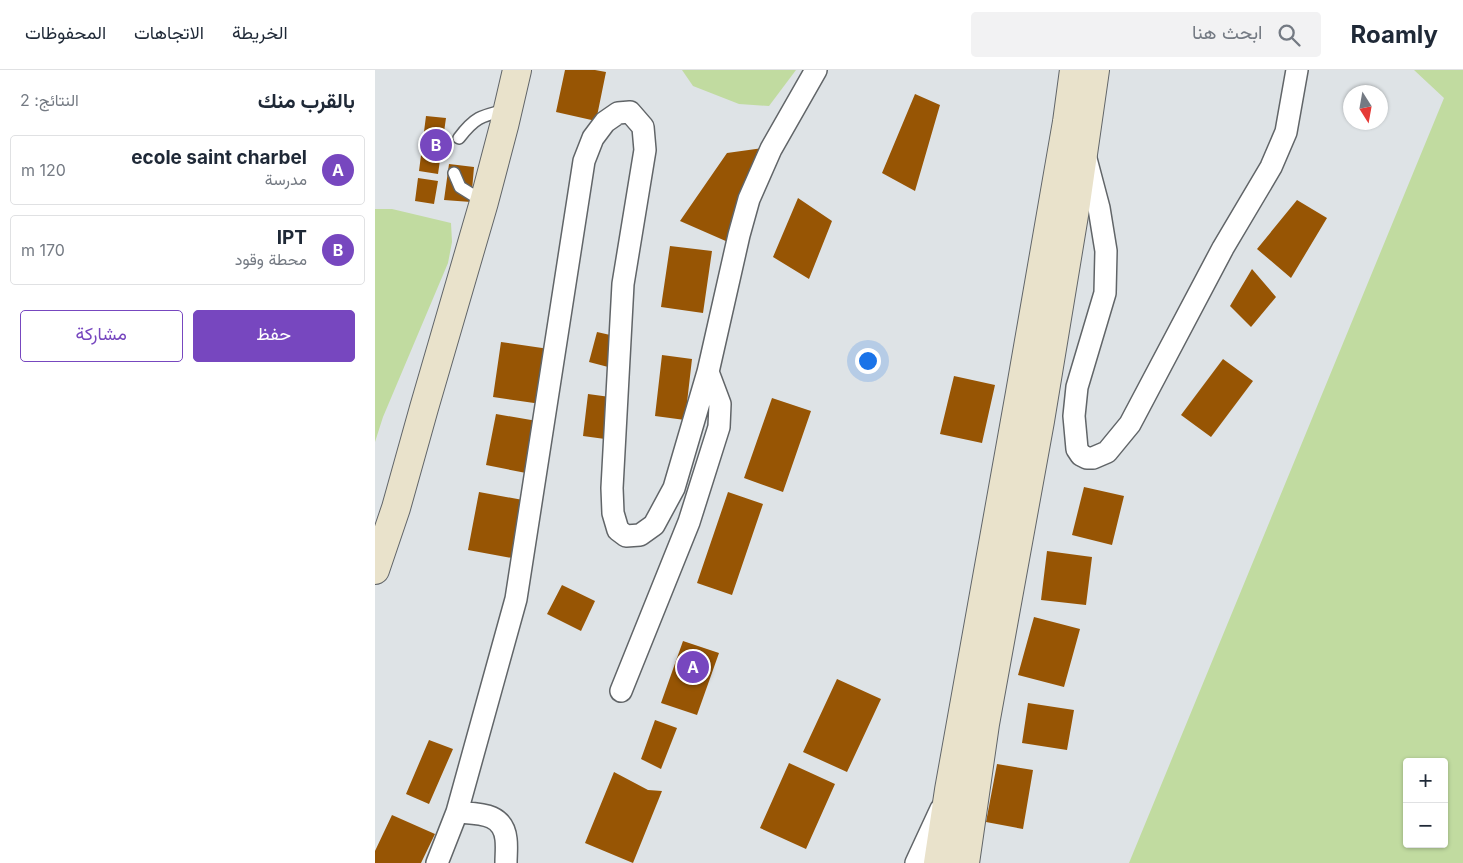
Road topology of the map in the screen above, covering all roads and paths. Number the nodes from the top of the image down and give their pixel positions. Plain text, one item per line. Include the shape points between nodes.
1 (517, 70) edge
2 (816, 70) edge
3 (1075, 70) edge
4 (1095, 70) edge
5 (1297, 70) edge
6 (508, 110) junction
7 (1067, 122) junction
8 (459, 138) dead end
9 (1084, 149) junction
10 (454, 173) dead end
11 (484, 202) junction
12 (708, 372) junction
13 (375, 570) edge
14 (621, 691) dead end
15 (949, 790) junction
16 (457, 812) junction
17 (437, 863) edge
18 (506, 863) edge
19 (916, 863) edge
20 (938, 863) edge
21 (965, 863) edge

1 - 6 main road
2 - 12 street via 771,149 749,199
3 - 7 main road
4 - 9 main road
5 - 9 street via 1286,132 1271,167 1223,248 1130,424 1107,452 1093,458 1081,455 1077,449 1074,416 1077,387 1105,293 1106,251
6 - 8 lane via 486,115 471,123
6 - 11 main road
7 - 9 street
7 - 15 main road
9 - 21 main road via 1040,420 985,724
10 - 11 lane via 460,187
11 - 13 main road via 396,508
12 - 14 street via 720,404 719,427 689,522
12 - 16 street via 674,488 654,525 640,535 626,536 618,530 615,521 612,488 623,284 645,150 643,127 630,112 617,112 593,138 584,161 516,599
15 - 19 street
15 - 20 main road
16 - 17 street
16 - 18 street via 482,814 495,819 506,838

